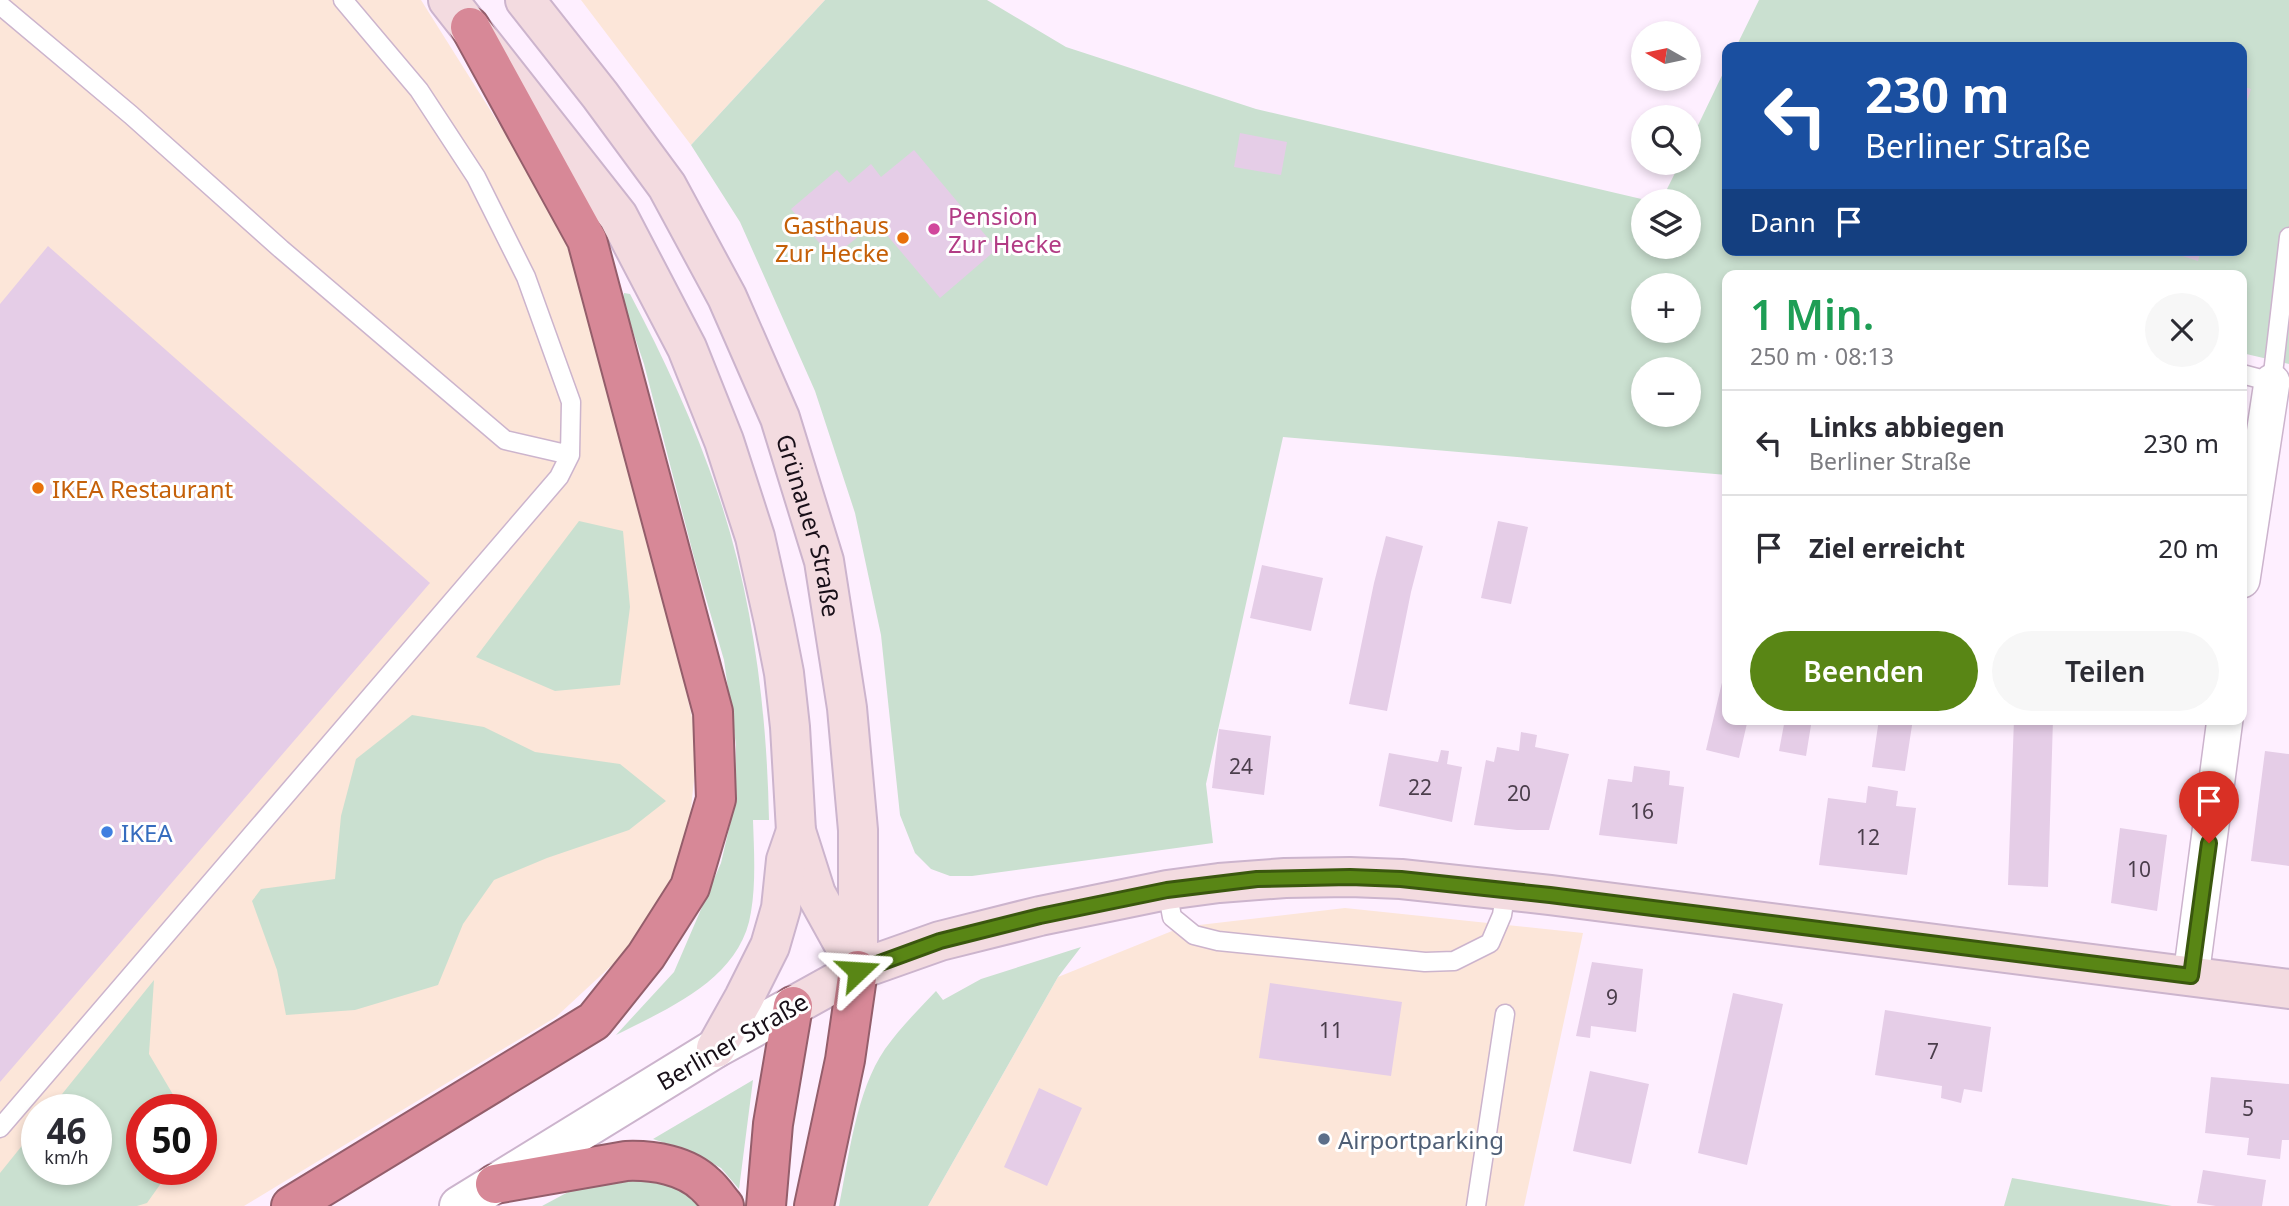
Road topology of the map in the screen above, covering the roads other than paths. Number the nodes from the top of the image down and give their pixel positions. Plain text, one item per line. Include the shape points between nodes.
1 (343, 0) edge
2 (525, 0) edge
3 (0, 5) edge
4 (459, 14) edge
5 (2289, 237) edge
6 (2257, 378) edge
7 (570, 456) junction
8 (2247, 513) edge
9 (2224, 725) edge
10 (796, 831) junction
11 (1167, 890) junction
12 (1506, 890) junction
13 (858, 971) junction
14 (2191, 976) junction
15 (2289, 989) edge
16 (793, 1006) junction
17 (1505, 1014) dead end
18 (716, 1048) junction
19 (0, 1128) edge
20 (495, 1184) junction
21 (292, 1206) edge
22 (459, 1206) edge
23 (724, 1206) edge
24 (766, 1206) edge
25 (814, 1206) edge
26 (1475, 1206) edge

1 - 7 lane via 419,90 476,177 526,277 571,402
2 - 13 main road, Grünauer Straße via 667,186 727,297 780,418 824,561 847,708 858,830
3 - 7 lane via 505,440
4 - 10 main road via 618,216 687,348 755,537 784,673
4 - 21 highway via 587,240 713,712 716,799 690,887 646,956 594,1021
5 - 6 lane
6 - 8 street
7 - 19 lane via 559,477
9 - 14 street
10 - 13 main road via 816,894
10 - 18 main road via 770,946
11 - 12 main road, Berliner Straße via 1257,879 1350,877
11 - 12 lane via 1172,917 1194,934 1218,941 1425,962 1454,961 1490,943
11 - 13 main road, Berliner Straße via 961,935
12 - 14 main road, Berliner Straße
13 - 16 main road, Berliner Straße
13 - 25 highway via 845,1060
14 - 15 main road, Berliner Straße
16 - 18 street, Berliner Straße
16 - 24 highway via 773,1124
17 - 26 lane
18 - 20 street, Berliner Straße
20 - 22 street, Berliner Straße
20 - 23 highway via 646,1160 667,1164 704,1183

